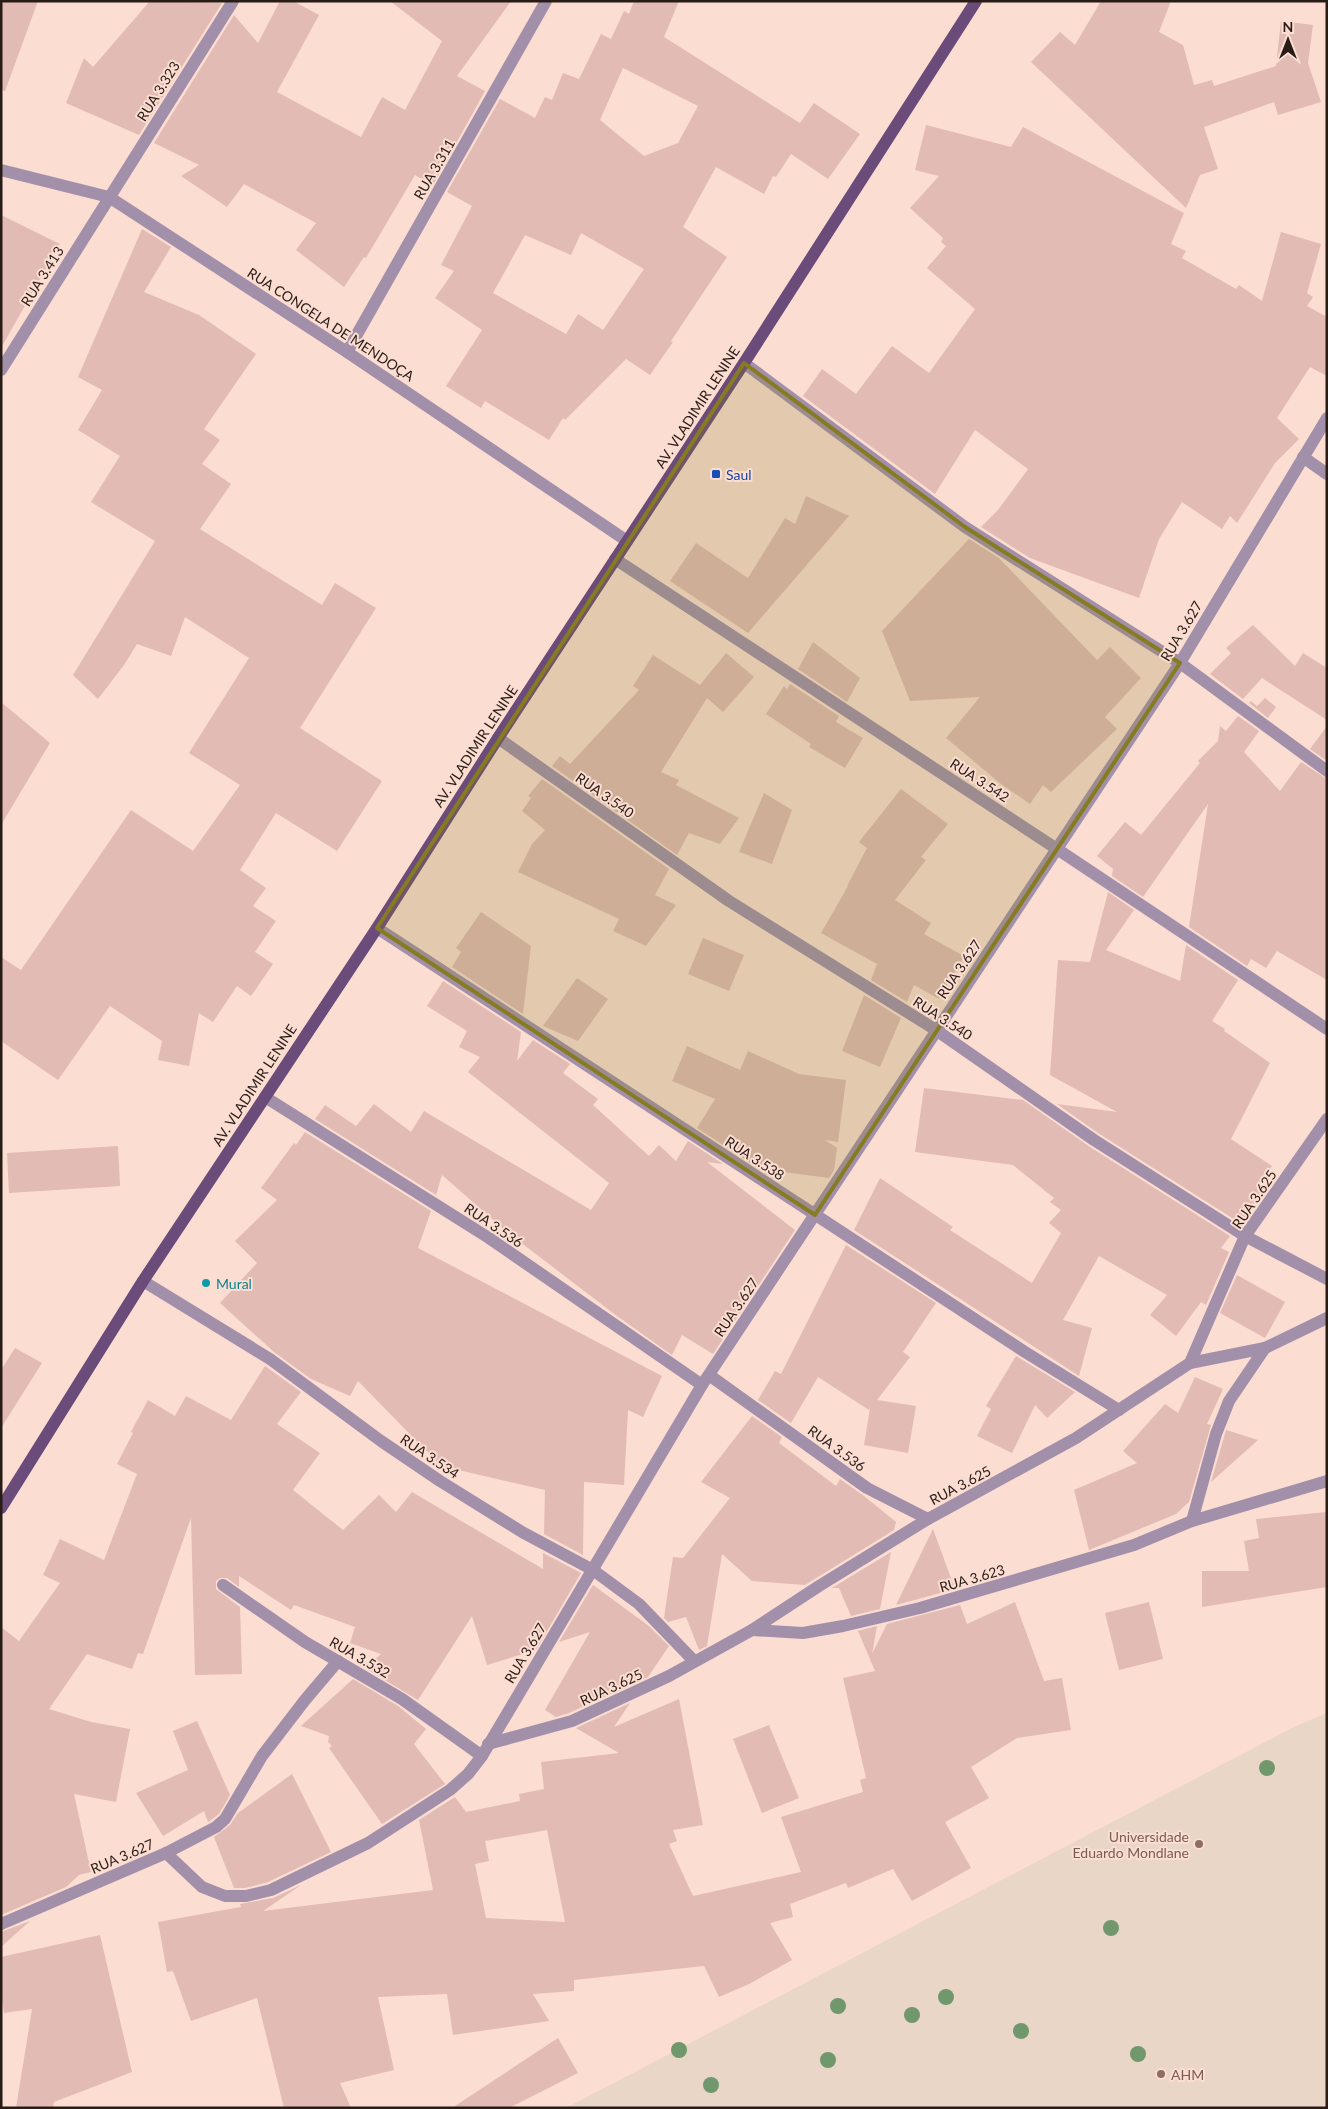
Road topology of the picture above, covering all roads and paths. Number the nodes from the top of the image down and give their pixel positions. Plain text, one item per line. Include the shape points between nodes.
1 (233, 1) edge
2 (546, 1) edge
3 (976, 1) edge
4 (1, 170) edge
5 (109, 197) junction
6 (347, 352) junction
7 (744, 364) junction
8 (1, 370) edge
9 (1327, 418) edge
10 (1303, 457) junction
11 (1327, 474) edge
12 (627, 542) junction
13 (615, 559) junction
14 (1180, 663) junction
15 (498, 738) junction
16 (1327, 771) edge
17 (1057, 848) junction
18 (377, 928) junction
19 (1327, 1029) edge
20 (936, 1030) junction
21 (265, 1097) junction
22 (1327, 1119) edge
23 (815, 1215) junction
24 (1246, 1236) junction
25 (1327, 1279) edge
26 (143, 1281) junction
27 (1327, 1318) edge
28 (1265, 1348) junction
29 (1190, 1363) junction
30 (705, 1380) junction
31 (1119, 1410) junction
32 (1327, 1481) edge
33 (1, 1508) edge
34 (928, 1519) junction
35 (1192, 1521) junction
36 (593, 1570) junction
37 (223, 1585) dead end
38 (752, 1630) junction
39 (338, 1661) junction
40 (694, 1661) junction
41 (488, 1744) junction
42 (482, 1756) junction
43 (166, 1853) junction
44 (1, 1924) edge

1 - 5 street, RUA 3.323
2 - 6 street, RUA 3.311
3 - 7 main road, AV. VLADIMIR LENINE
4 - 5 street, RUA CONGELA DE MENDOÇA
5 - 6 street, RUA CONGELA DE MENDOÇA
5 - 8 street, RUA 3.413
6 - 12 street, RUA CONGELA DE MENDOÇA
7 - 12 main road, AV. VLADIMIR LENINE
7 - 14 street via 966,527
9 - 10 street, RUA 3.627
10 - 11 street
10 - 14 street, RUA 3.627
12 - 13 main road, AV. VLADIMIR LENINE
13 - 15 main road, AV. VLADIMIR LENINE
13 - 17 street, RUA 3.542
14 - 16 street
14 - 17 street, RUA 3.627
15 - 18 main road, AV. VLADIMIR LENINE
15 - 20 street, RUA 3.540 via 728,902
17 - 19 street, RUA 3.542
17 - 20 street, RUA 3.627
18 - 21 main road, AV. VLADIMIR LENINE
18 - 23 street, RUA 3.538
20 - 23 street, RUA 3.627
20 - 24 street, RUA 3.540 via 1094,1140
21 - 26 main road, AV. VLADIMIR LENINE
21 - 30 street, RUA 3.536 via 489,1238
22 - 24 street, RUA 3.625
23 - 30 street, RUA 3.627
23 - 31 street, RUA 3.538
24 - 25 street, RUA 3.540
24 - 29 street, RUA 3.625
26 - 33 main road, AV. VLADIMIR LENINE
26 - 36 street, RUA 3.534 via 270,1360 440,1480 522,1532
27 - 28 street
28 - 29 street
28 - 35 street via 1229,1401 1216,1434
29 - 31 street, RUA 3.625
30 - 34 street, RUA 3.536 via 867,1488
30 - 36 street, RUA 3.627
31 - 34 street, RUA 3.625 via 1076,1438
32 - 35 street, RUA 3.623
34 - 38 street, RUA 3.625
35 - 38 street, RUA 3.623 via 1134,1545 920,1608 803,1633
36 - 40 street, RUA 3.534 via 639,1604
36 - 41 street, RUA 3.627
37 - 39 street, RUA 3.532
38 - 40 street, RUA 3.625
39 - 42 street, RUA 3.532 via 402,1699
39 - 43 street via 262,1756 225,1819
40 - 41 street, RUA 3.625 via 572,1721
41 - 42 street, RUA 3.627
42 - 43 street, RUA 3.627 via 450,1790 376,1837 271,1890 246,1896 225,1896 202,1887
43 - 44 street, RUA 3.627

